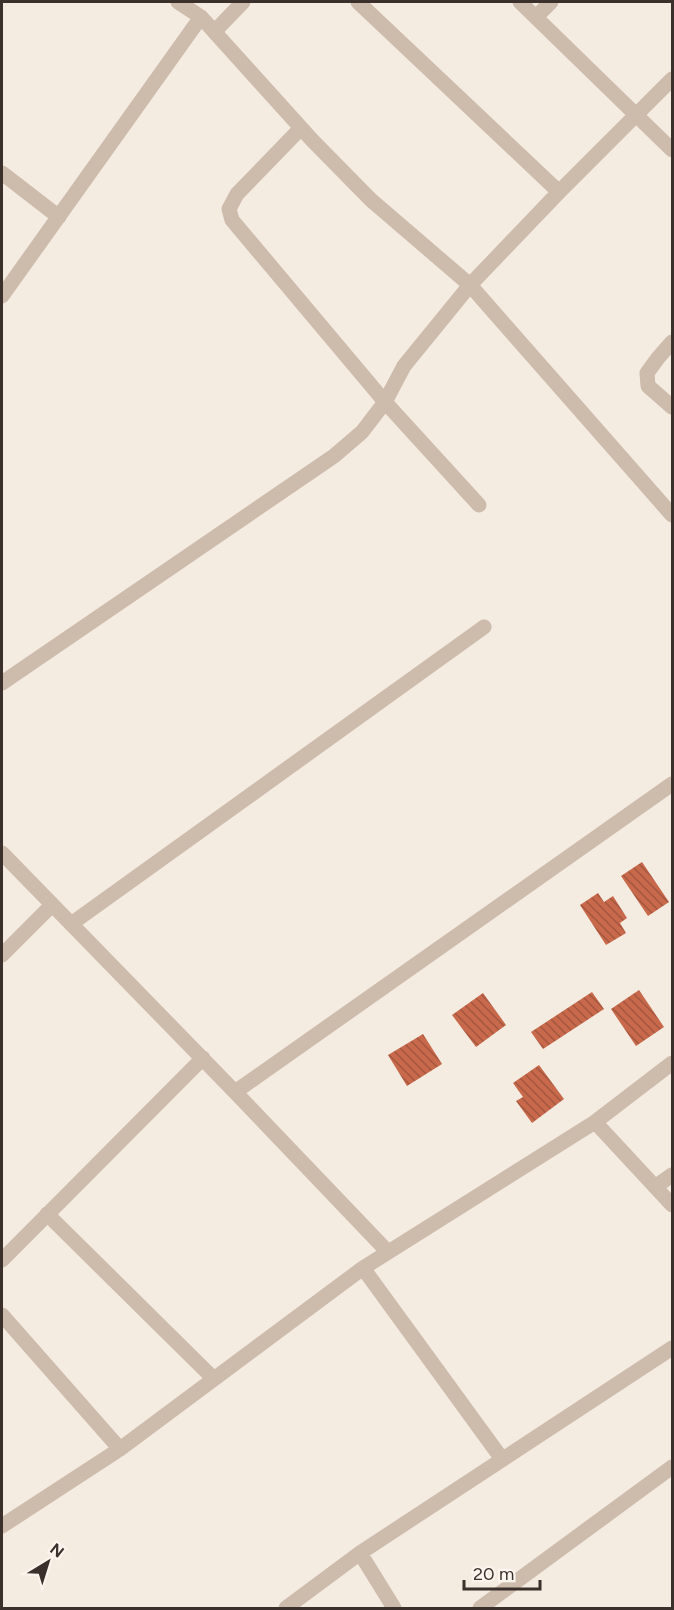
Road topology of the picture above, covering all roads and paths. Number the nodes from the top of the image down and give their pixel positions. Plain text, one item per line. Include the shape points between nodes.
1 (178, 2) edge
2 (243, 2) edge
3 (358, 2) edge
4 (520, 2) edge
5 (551, 2) edge
6 (201, 17) junction
7 (536, 17) junction
8 (215, 32) junction
9 (672, 79) edge
10 (637, 115) junction
11 (301, 128) junction
12 (672, 150) edge
13 (2, 173) edge
14 (558, 192) junction
15 (59, 216) junction
16 (470, 285) junction
17 (2, 295) edge
18 (672, 342) edge
19 (385, 402) junction
20 (672, 407) edge
21 (479, 505) dead end
22 (672, 515) edge
23 (484, 627) dead end
24 (2, 683) edge
25 (672, 784) edge
26 (2, 853) edge
27 (52, 904) junction
28 (71, 924) junction
29 (2, 955) edge
30 (203, 1059) junction
31 (672, 1063) edge
32 (235, 1092) junction
33 (595, 1122) junction
34 (672, 1175) edge
35 (655, 1187) junction
36 (672, 1206) edge
37 (47, 1214) junction
38 (387, 1251) junction
39 (2, 1260) edge
40 (363, 1268) junction
41 (2, 1315) edge
42 (672, 1348) edge
43 (214, 1379) junction
44 (120, 1449) junction
45 (502, 1459) junction
46 (672, 1467) edge
47 (2, 1526) edge
48 (360, 1553) junction
49 (286, 1608) edge
50 (394, 1608) edge
51 (480, 1608) edge

1 - 6 street
2 - 8 street
3 - 14 street
4 - 7 street
5 - 7 street
6 - 8 street
6 - 15 street
7 - 10 street
8 - 11 street
9 - 10 street
10 - 12 street
10 - 14 street
11 - 16 street via 371,200
11 - 19 street via 237,194 229,209 232,220
13 - 15 street
14 - 16 street
15 - 17 street
16 - 19 street via 404,366
16 - 22 street
18 - 20 street via 647,373 648,386
19 - 21 street
19 - 24 street via 362,432 334,456
23 - 28 street
25 - 32 street
26 - 27 street
27 - 28 street
27 - 29 street
28 - 30 street
30 - 32 street
30 - 37 street
31 - 33 street
32 - 38 street
33 - 35 street
33 - 38 street
34 - 35 street
35 - 36 street
37 - 39 street
37 - 43 street
38 - 40 street
40 - 43 street
40 - 45 street
41 - 44 street
42 - 45 street
43 - 44 street
44 - 47 street
45 - 48 street
46 - 51 street
48 - 49 street
48 - 50 street

